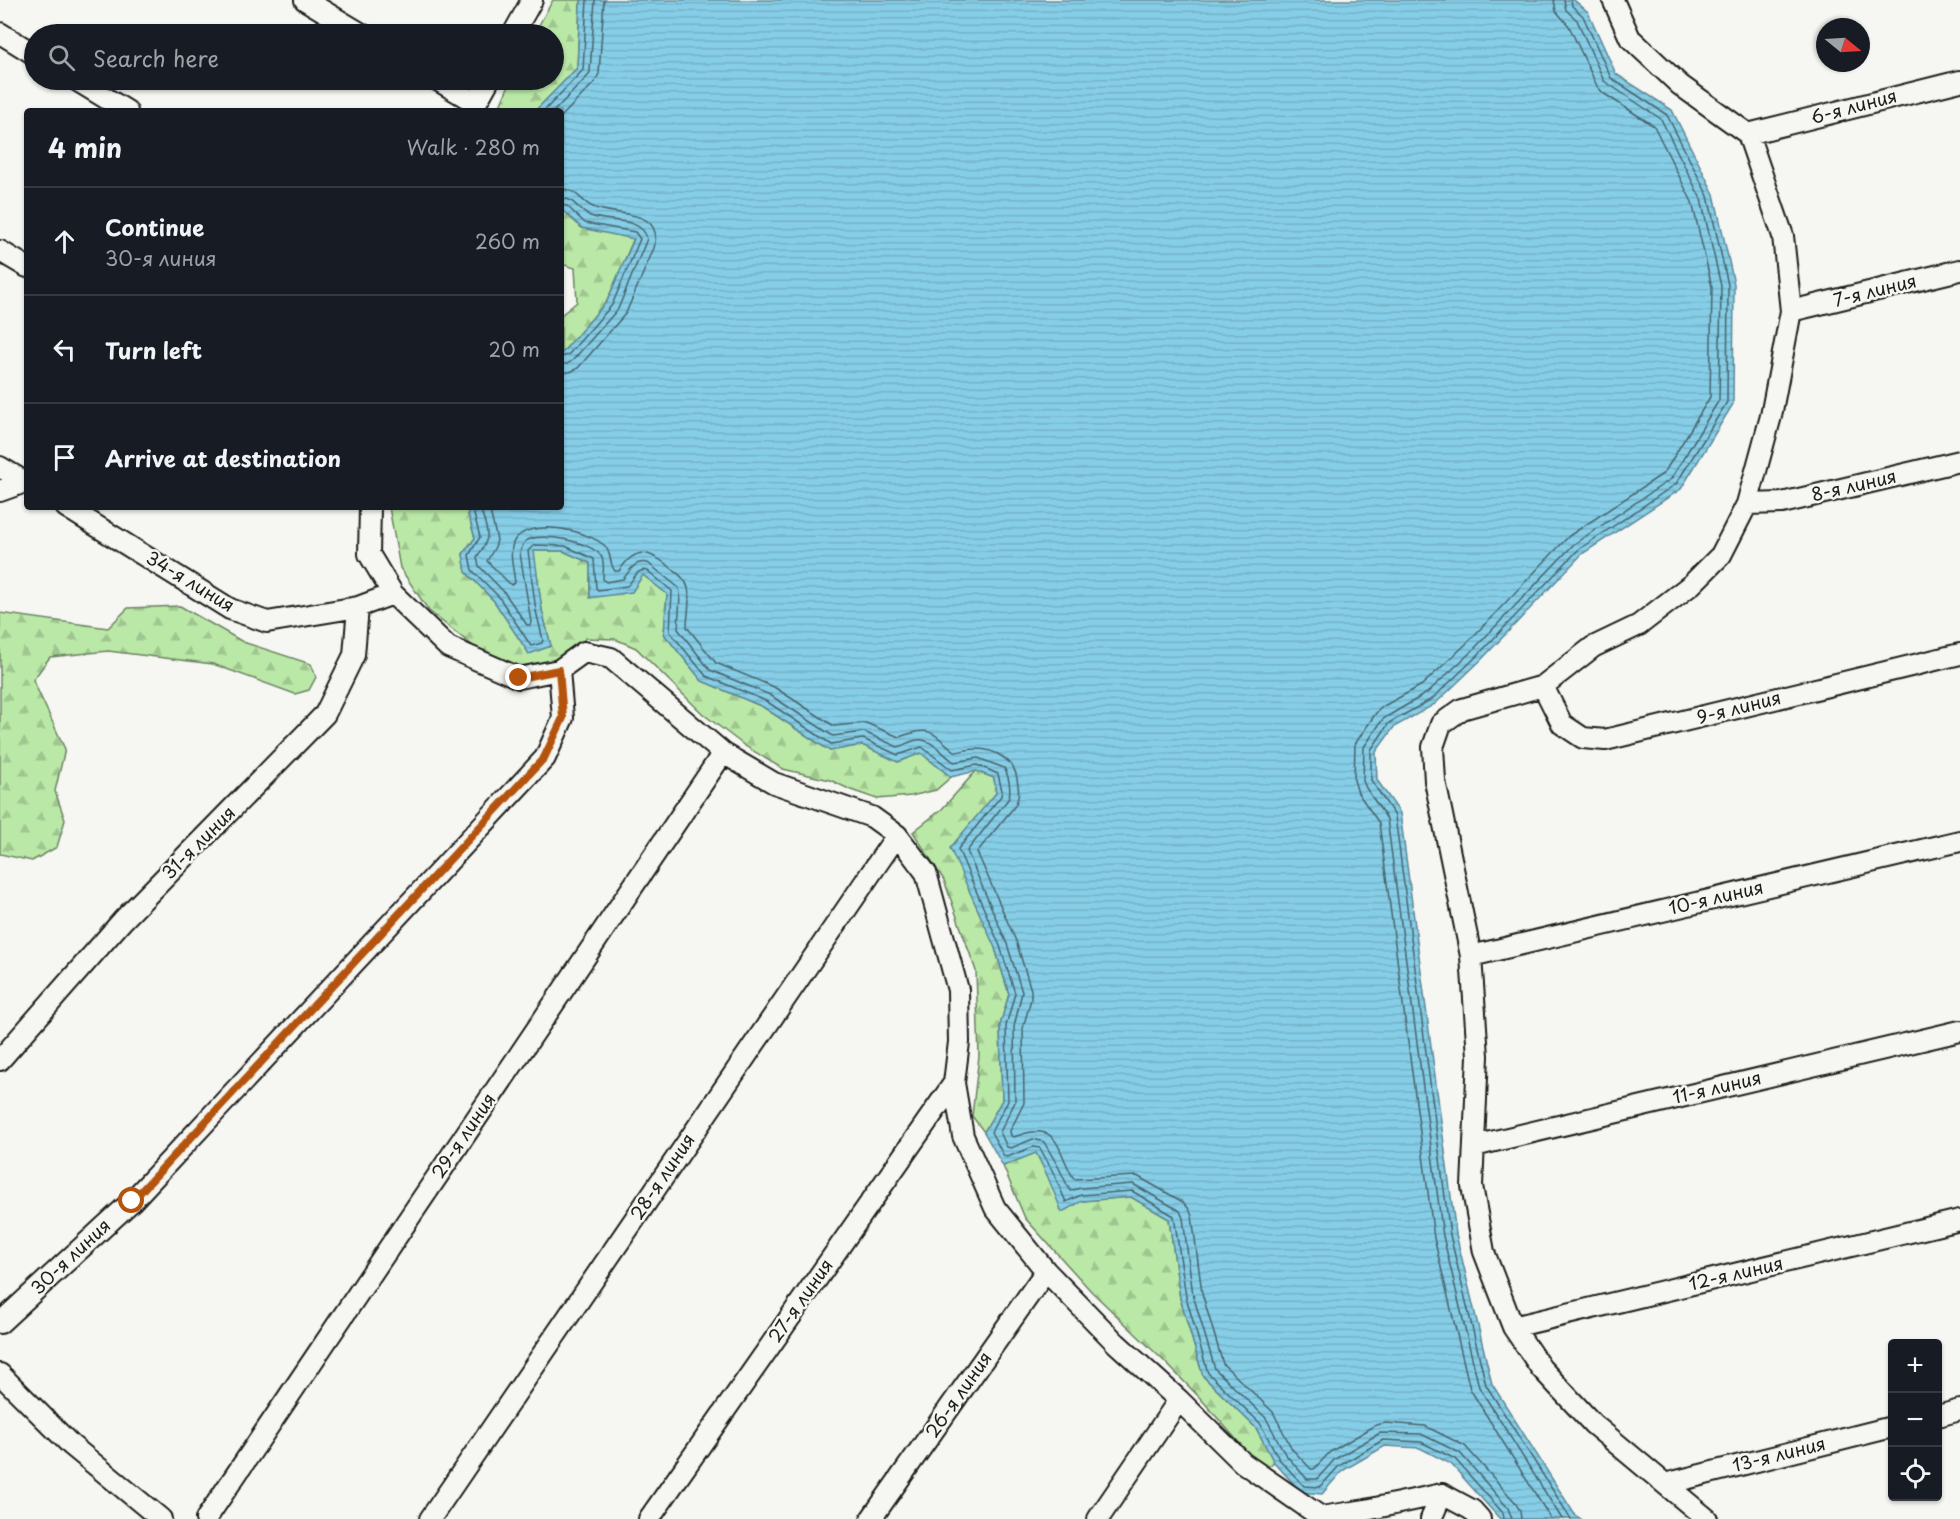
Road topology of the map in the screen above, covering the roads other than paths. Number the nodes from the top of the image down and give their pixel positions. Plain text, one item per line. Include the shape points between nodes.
1 (305, 0) edge
2 (532, 0) edge
3 (1613, 0) edge
4 (345, 24) edge
5 (519, 24) edge
6 (0, 33) edge
7 (24, 48) edge
8 (1960, 81) edge
9 (92, 90) edge
10 (451, 90) edge
11 (484, 90) edge
12 (476, 107) edge
13 (122, 108) edge
14 (1748, 134) junction
15 (0, 251) edge
16 (24, 265) edge
17 (1960, 270) edge
18 (1791, 311) junction
19 (1960, 461) edge
20 (0, 467) edge
21 (24, 481) edge
22 (24, 483) edge
23 (0, 491) edge
24 (1747, 504) junction
25 (71, 510) edge
26 (370, 510) edge
27 (393, 594) junction
28 (358, 607) junction
29 (1960, 654) edge
30 (559, 670) junction
31 (1544, 686) junction
32 (723, 753) junction
33 (897, 835) junction
34 (1960, 841) edge
35 (1471, 956) junction
36 (1960, 1031) edge
37 (0, 1060) edge
38 (954, 1083) junction
39 (1474, 1146) junction
40 (1960, 1220) edge
41 (1046, 1271) junction
42 (0, 1323) edge
43 (1513, 1327) junction
44 (0, 1374) edge
45 (1179, 1400) junction
46 (1960, 1410) edge
47 (1942, 1415) edge
48 (1888, 1428) edge
49 (1665, 1484) junction
50 (1442, 1494) junction
51 (1320, 1518) edge
52 (161, 1519) edge
53 (206, 1519) edge
54 (430, 1519) edge
55 (649, 1519) edge
56 (871, 1519) edge
57 (1098, 1519) edge
58 (1431, 1519) edge
59 (1480, 1519) edge
60 (1707, 1519) edge

1 - 4 street
2 - 5 street
3 - 14 street via 1630,38 1680,85
6 - 7 street
8 - 14 street, 6-я линия
9 - 13 street
10 - 12 street
11 - 12 street
14 - 18 street via 1783,236
15 - 16 street
17 - 18 street, 7-я линия
18 - 24 street via 1771,416
19 - 24 street, 8-я линия via 1782,503
20 - 21 street
22 - 23 street
24 - 31 street via 1721,555 1692,584 1639,625 1593,647
25 - 28 street, 34-я линия via 230,609 267,622
26 - 27 street via 369,554
27 - 28 street, 34-я линия
27 - 30 street via 448,647 519,678
28 - 37 street, 31-я линия via 354,655 325,714 123,920
29 - 31 street, 9-я линия via 1605,740 1583,738 1563,724
30 - 32 street via 584,652 611,658
30 - 42 street, 30-я линия via 563,718 544,758 132,1201
31 - 35 street via 1462,709 1442,724 1433,747 1435,781
32 - 33 street via 774,783 872,817
32 - 53 street, 29-я линия
33 - 38 street via 926,873 958,990 959,1042
33 - 54 street, 28-я линия
34 - 35 street, 10-я линия
35 - 39 street via 1478,1056
36 - 39 street, 11-я линия
38 - 41 street via 963,1136 995,1208
38 - 55 street, 27-я линия
39 - 43 street via 1472,1186 1484,1252
40 - 43 street, 12-я линия
41 - 45 street
41 - 56 street, 26-я линия
43 - 49 street via 1541,1368 1593,1424
44 - 52 street via 71,1445
45 - 51 street via 1243,1463
45 - 57 street
46 - 47 street
48 - 49 street, 13-я линия
49 - 60 street
50 - 51 street
50 - 58 street
50 - 59 street via 1472,1510

